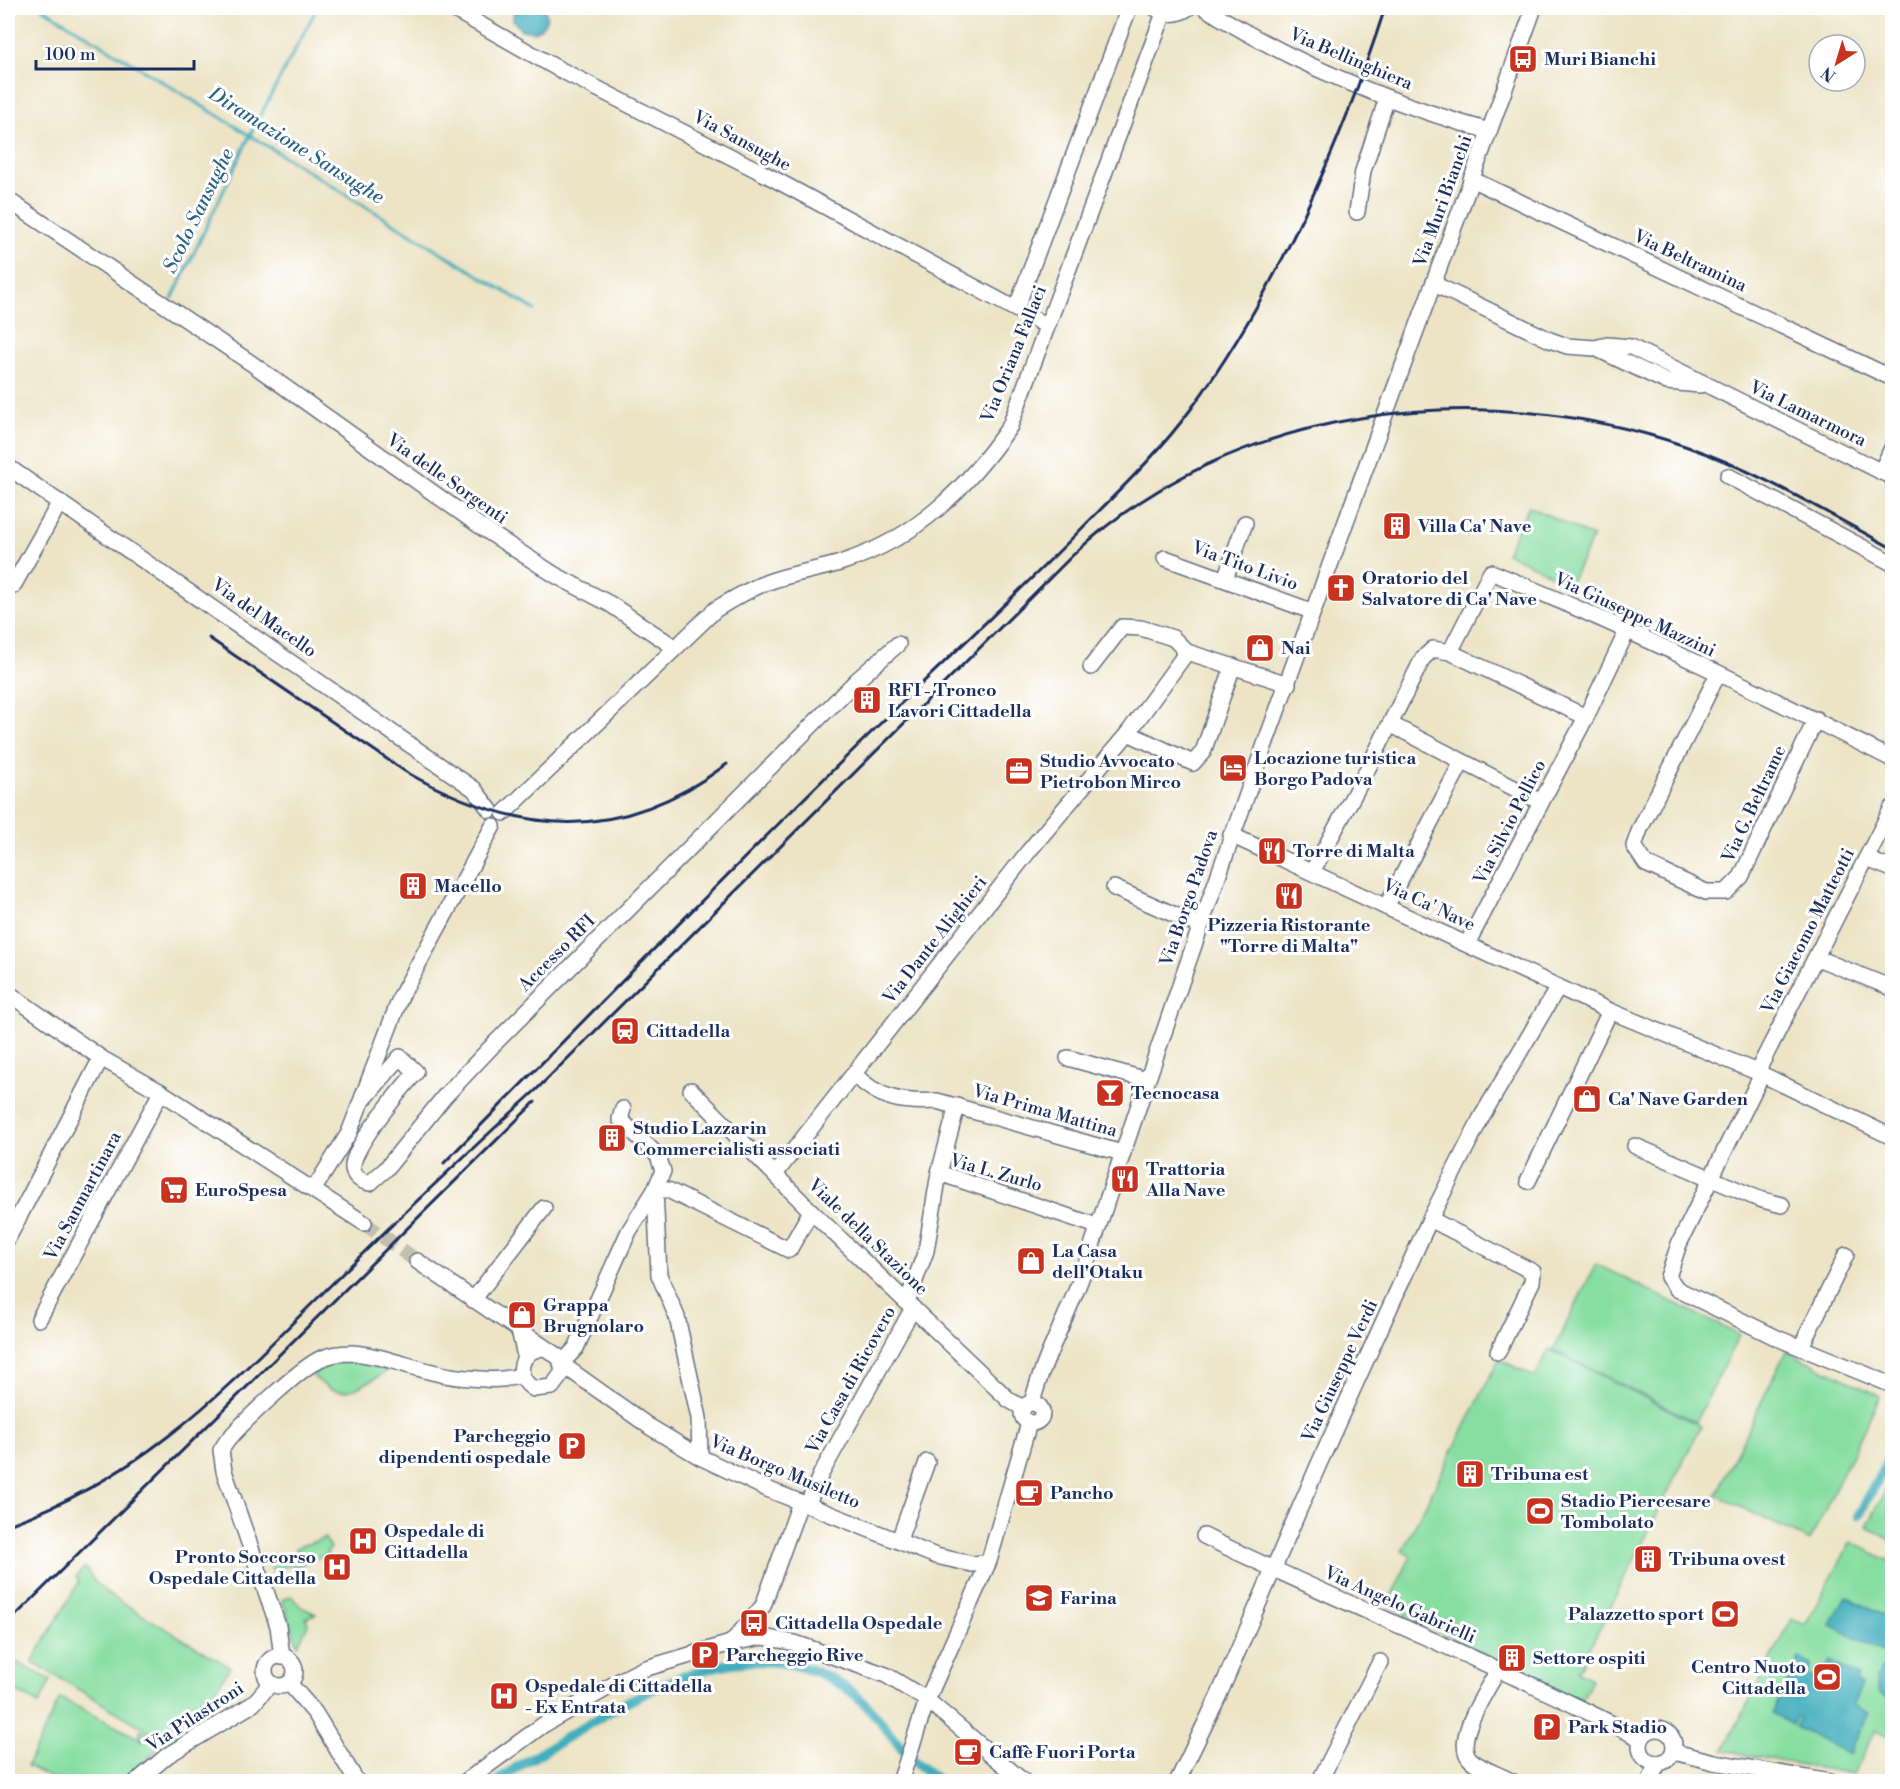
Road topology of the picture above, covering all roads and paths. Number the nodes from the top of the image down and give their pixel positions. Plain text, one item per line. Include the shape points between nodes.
1 (451, 8) edge
2 (1129, 8) edge
3 (1188, 8) edge
4 (1205, 8) edge
5 (1534, 8) edge
6 (1159, 10) edge
7 (1387, 98) junction
8 (1489, 131) junction
9 (1471, 179) junction
10 (8, 201) edge
11 (1358, 212) dead end
12 (1434, 284) junction
13 (1016, 309) junction
14 (1047, 326) junction
15 (1893, 378) edge
16 (1387, 408) joint
17 (1893, 448) edge
18 (8, 466) edge
19 (1887, 474) edge
20 (1728, 476) dead end
21 (60, 502) junction
22 (1245, 524) dead end
23 (1165, 558) dead end
24 (1893, 563) edge
25 (1225, 579) junction
26 (13, 586) dead end
27 (1311, 611) junction
28 (1627, 631) junction
29 (898, 644) dead end
30 (674, 647) junction
31 (1187, 652) junction
32 (1450, 652) junction
33 (1233, 666) junction
34 (1091, 667) dead end
35 (1718, 674) junction
36 (1288, 684) junction
37 (1586, 717) junction
38 (1816, 719) junction
39 (1390, 724) junction
40 (1128, 733) junction
41 (1893, 759) edge
42 (1462, 762) junction
43 (1542, 802) junction
44 (1893, 808) edge
45 (497, 811) junction
46 (1231, 835) junction
47 (1867, 860) junction
48 (1893, 870) edge
49 (1312, 872) junction
50 (1114, 888) dead end
51 (1386, 907) junction
52 (1200, 926) junction
53 (1467, 944) junction
54 (1817, 958) junction
55 (1558, 987) junction
56 (1893, 988) edge
57 (8, 993) edge
58 (1610, 1011) junction
59 (101, 1058) junction
60 (1068, 1058) dead end
61 (1760, 1073) junction
62 (854, 1074) junction
63 (1147, 1080) junction
64 (691, 1090) dead end
65 (161, 1092) junction
66 (360, 1104) junction
67 (957, 1107) junction
68 (623, 1109) dead end
69 (1893, 1137) edge
70 (1635, 1146) dead end
71 (1122, 1153) junction
72 (939, 1173) junction
73 (776, 1174) junction
74 (1711, 1178) junction
75 (1528, 1181) dead end
76 (314, 1189) junction
77 (655, 1190) junction
78 (1782, 1205) dead end
79 (544, 1208) dead end
80 (811, 1211) junction
81 (1430, 1219) junction
82 (364, 1223) tunnel mouth
83 (1098, 1226) junction
84 (8, 1238) edge
85 (1846, 1255) dead end
86 (417, 1261) tunnel mouth
87 (473, 1300) junction
88 (911, 1301) junction
89 (39, 1319) dead end
90 (519, 1330) junction
91 (1801, 1347) junction
92 (543, 1348) junction
93 (1498, 1352) dead end
94 (525, 1356) junction
95 (562, 1364) junction
96 (522, 1375) junction
97 (587, 1382) junction
98 (557, 1383) junction
99 (1893, 1385) edge
100 (1028, 1405) junction
101 (700, 1457) junction
102 (927, 1462) dead end
103 (804, 1504) junction
104 (1204, 1536) dead end
105 (898, 1540) junction
106 (987, 1558) junction
107 (1273, 1570) junction
108 (731, 1643) junction
109 (282, 1657) junction
110 (1380, 1662) dead end
111 (1498, 1670) junction
112 (272, 1683) junction
113 (289, 1683) junction
114 (927, 1701) junction
115 (1641, 1739) junction
116 (1674, 1752) junction
117 (1658, 1764) junction
118 (902, 1776) edge
119 (136, 1782) edge
120 (357, 1782) edge
121 (465, 1782) edge
122 (1024, 1782) edge
123 (1177, 1782) edge
124 (1318, 1782) edge
125 (1513, 1782) edge
126 (1649, 1782) edge
127 (1831, 1782) edge

1 - 13 street, Via Sansughe via 555,67
2 - 13 street
3 - 6 street via 1175,14
4 - 7 street, Via Bellinghiera via 1264,44
5 - 8 street, Via Muri Bianchi
6 - 14 street, Via Oriana Fallaci
7 - 8 street, Via Bellinghiera
7 - 11 street via 1363,171
8 - 9 street, Via Muri Bianchi
9 - 12 street, Via Muri Bianchi
9 - 15 street, Via Beltramina
10 - 30 street, Via delle Sorgenti via 251,363 484,529
12 - 16 street, Via Muri Bianchi
12 - 19 street, Via Lamarmora via 1550,340 1595,348 1659,379 1705,385
13 - 14 street, Via Sansughe
14 - 30 street, Via Oriana Fallaci via 1010,426 952,499 903,535 868,552 743,592 716,609
16 - 27 street, Via Borgo Padova
17 - 19 street
18 - 21 street, Via del Macello
20 - 24 street
21 - 26 street
21 - 45 street, Via del Macello via 474,789
22 - 25 street
23 - 25 street, Via Tito Livio
25 - 27 street, Via Tito Livio
27 - 36 street, Via Borgo Padova
28 - 32 street, Via Giuseppe Mazzini via 1491,572
28 - 35 street, Via Giuseppe Mazzini
28 - 37 street, Via Silvio Pellico
29 - 66 street, Accesso RFI via 856,681 496,1042 444,1097 377,1179 364,1182 352,1168 356,1155 416,1072 399,1059
30 - 45 street
31 - 33 street
31 - 34 street via 1173,638 1142,628 1122,627
31 - 40 street, Via Dante Alighieri
32 - 37 street
32 - 39 street via 1433,649 1424,658
33 - 36 street
33 - 40 street via 1203,752 1193,763
35 - 38 street, Via Giuseppe Mazzini
35 - 38 street, Via G. Beltrame via 1634,846 1646,864 1706,892 1726,892 1741,877
36 - 46 street, Via Borgo Padova
37 - 43 street, Via Silvio Pellico
38 - 41 street, Via Giuseppe Mazzini
39 - 42 street
39 - 49 street
40 - 62 street, Via Dante Alighieri via 1028,852
42 - 43 street
42 - 51 street
43 - 53 street, Via Silvio Pellico
44 - 47 street, Via Giacomo Matteotti
45 - 66 street, Via del Macello via 487,819 493,826 401,996
46 - 49 street, Via Ca' Nave
46 - 52 street, Via Borgo Padova
47 - 48 street
47 - 54 street, Via Giacomo Matteotti
49 - 51 street, Via Ca' Nave
50 - 52 street
51 - 53 street, Via Ca' Nave
52 - 63 street, Via Borgo Padova
53 - 55 street, Via Ca' Nave
54 - 56 street
54 - 61 street, Via Giacomo Matteotti
55 - 58 street, Via Ca' Nave
55 - 81 street, Via Giuseppe Verdi via 1482,1116
57 - 59 street
58 - 61 street, Via Ca' Nave
58 - 75 street
59 - 65 street
59 - 84 street
60 - 63 street
61 - 69 street, Via Ca' Nave
61 - 74 street, Via Giacomo Matteotti
62 - 67 street, Via Prima Mattina via 881,1094 910,1103 937,1101
62 - 73 street, Via Dante Alighieri
63 - 71 street, Via Borgo Padova
64 - 73 street, Viale della Stazione
65 - 76 street
65 - 89 street, Via Sanmartinara
66 - 76 street, Via del Macello via 349,1133
67 - 71 street, Via Prima Mattina
67 - 72 street, Via Prima Mattina
68 - 77 street via 620,1119 658,1156 663,1171
70 - 74 street
71 - 83 street, Via Borgo Padova
72 - 83 street, Via L. Zurlo
72 - 88 street, Via L. Zurlo via 926,1251
73 - 80 street, Viale della Stazione
74 - 78 street
74 - 91 street, Via Giacomo Matteotti via 1672,1258 1668,1277 1677,1289
76 - 82 street
77 - 80 street via 668,1190 789,1250
77 - 95 street via 629,1231 576,1348
77 - 101 street via 658,1275 679,1329 699,1418
79 - 87 street
80 - 88 street, Viale della Stazione
81 - 93 street via 1533,1272 1532,1282
81 - 107 street, Via Giuseppe Verdi
83 - 100 street, Via Borgo Padova
85 - 91 street
86 - 87 street
87 - 90 street
88 - 100 street, Viale della Stazione via 1010,1400
88 - 103 street, Via Casa di Ricovero
90 - 92 street
90 - 94 street
91 - 99 street
92 - 94 street
92 - 95 street via 553,1351
94 - 96 street
95 - 97 street, Via Borgo Musiletto
95 - 98 street
96 - 98 street via 529,1386 540,1390
96 - 109 street via 499,1380 449,1376 369,1356 332,1355 309,1365 226,1441 221,1450 224,1471 278,1626
97 - 98 street
97 - 101 street, Via Borgo Musiletto
100 - 106 street, Via Borgo Padova via 1039,1406 1042,1413 1037,1422 1029,1423
101 - 103 street, Via Borgo Musiletto
102 - 105 street
103 - 105 street, Via Borgo Musiletto
103 - 108 street, Via Casa di Ricovero via 763,1606
104 - 107 street, Via Angelo Gabrielli
105 - 106 street, Via Borgo Musiletto via 936,1556 972,1564
106 - 114 street, Via Borgo Padova
107 - 111 street, Via Angelo Gabrielli
107 - 123 street, Via Giuseppe Verdi
108 - 114 street via 763,1637 795,1643 886,1675
108 - 121 street via 643,1669 623,1679 543,1725
109 - 112 street via 267,1664 266,1677
109 - 113 street via 294,1667
110 - 124 street
111 - 115 street, Via Angelo Gabrielli
111 - 125 street via 1465,1732 1464,1746 1470,1759
112 - 113 street
112 - 119 street, Via Pilastroni via 253,1704 168,1755
113 - 120 street via 315,1713
114 - 118 street, Via Borgo Padova
114 - 122 street
115 - 116 street via 1650,1730 1663,1730 1671,1737
115 - 117 street via 1642,1756
116 - 117 street
116 - 127 street
117 - 126 street

